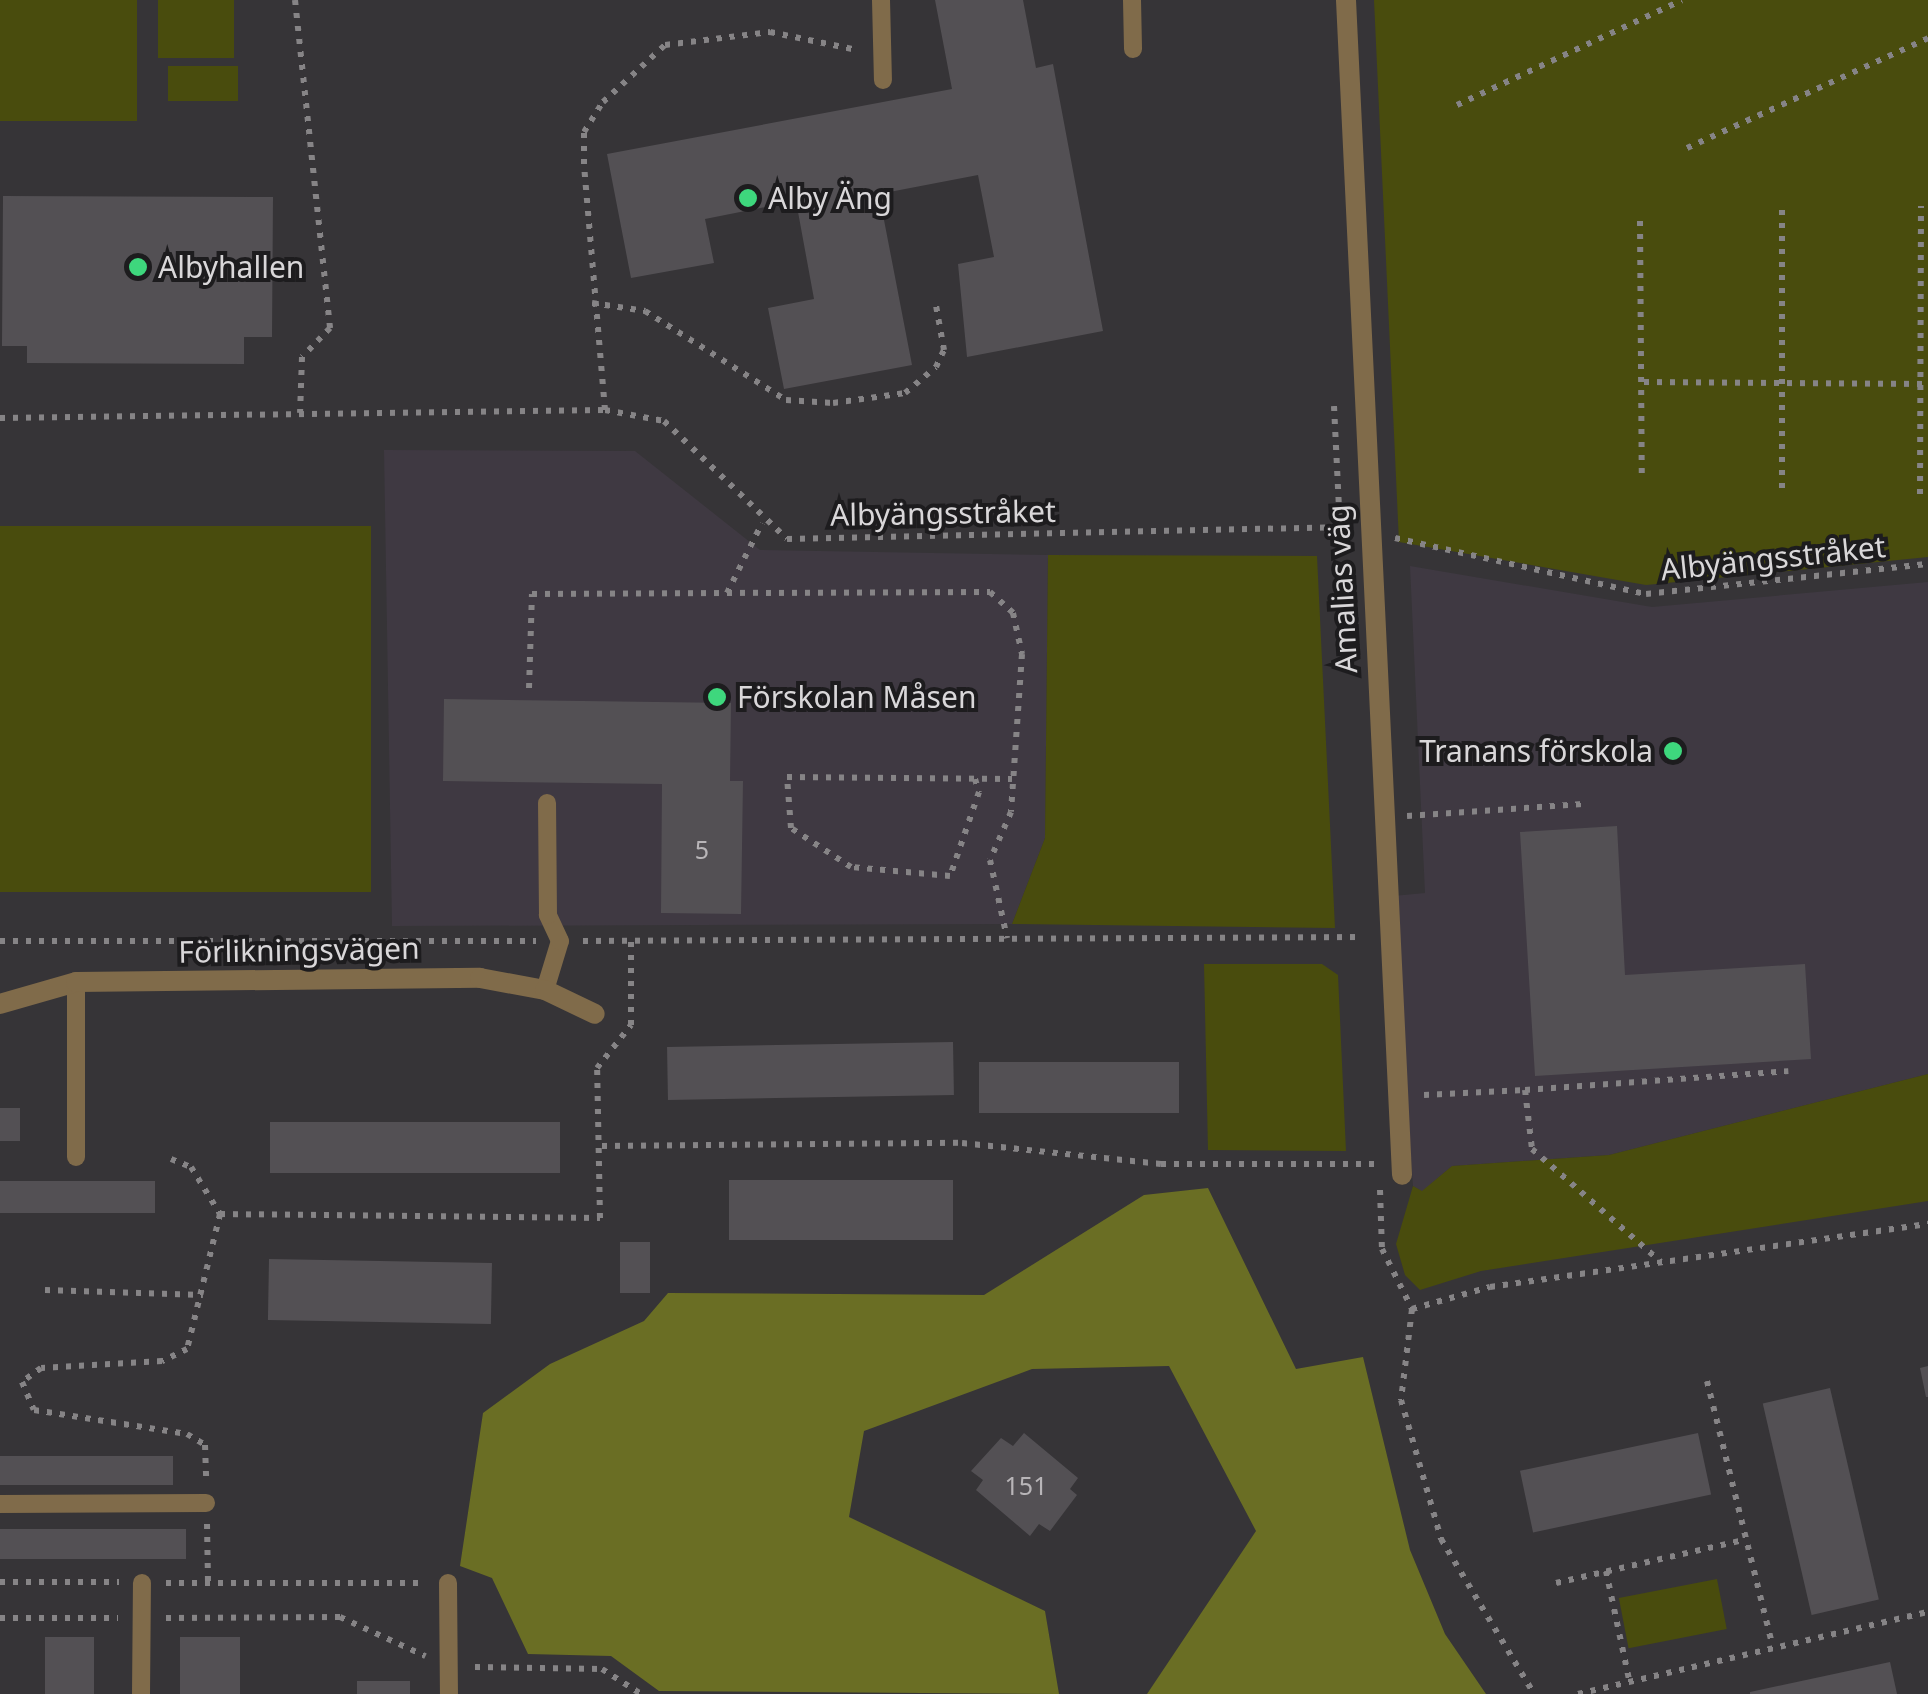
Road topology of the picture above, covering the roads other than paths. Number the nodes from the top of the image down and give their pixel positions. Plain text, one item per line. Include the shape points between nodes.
1 (881, 0) edge
2 (1132, 0) edge
3 (1346, 0) edge
4 (1133, 48) dead end
5 (884, 80) dead end
6 (547, 803) dead end
7 (76, 982) junction
8 (545, 990) junction
9 (0, 1004) edge
10 (595, 1014) dead end
11 (76, 1157) dead end
12 (1402, 1175) dead end
13 (206, 1503) road end
14 (0, 1504) edge
15 (142, 1582) road end
16 (448, 1583) road end
17 (141, 1694) edge
18 (449, 1694) edge

1 - 5 lane
2 - 4 lane
3 - 12 street, Amalias väg
6 - 8 lane via 548,915 560,941
7 - 8 street, Förlikningsvägen via 480,978
7 - 9 street, Förlikningsvägen
7 - 11 lane
8 - 10 street, Förlikningsvägen
13 - 14 lane
15 - 17 lane
16 - 18 lane

